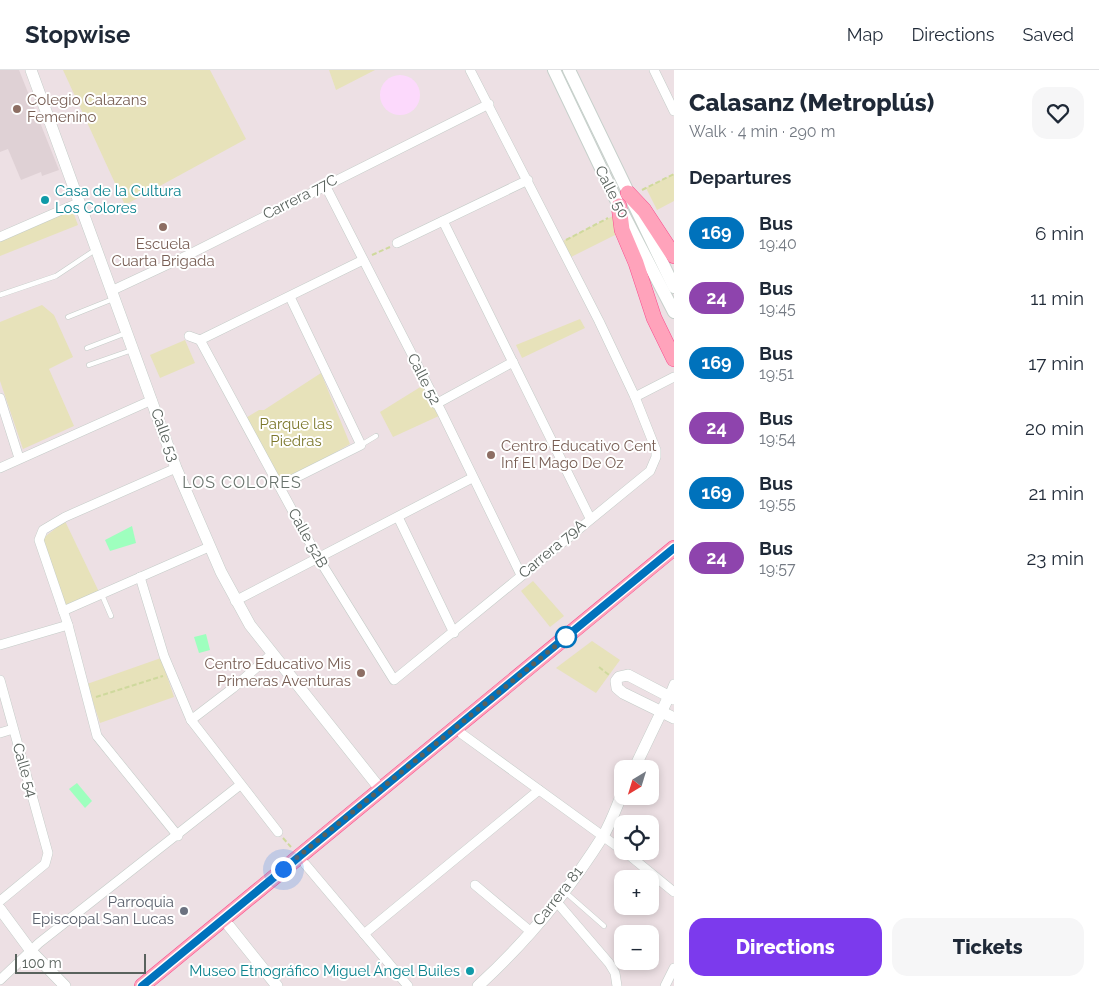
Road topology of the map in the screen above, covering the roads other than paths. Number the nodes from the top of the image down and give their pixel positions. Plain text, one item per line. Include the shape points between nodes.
1 (31, 70) edge
2 (470, 70) edge
3 (554, 70) edge
4 (569, 70) edge
5 (654, 70) edge
6 (490, 104) junction
7 (674, 111) edge
8 (528, 180) junction
9 (325, 184) junction
10 (635, 192) junction
11 (80, 202) junction
12 (616, 211) junction
13 (443, 220) junction
14 (0, 237) edge
15 (645, 242) junction
16 (397, 243) road end
17 (98, 248) junction
18 (674, 256) edge
19 (363, 260) junction
20 (674, 287) edge
21 (0, 295) edge
22 (113, 295) junction
23 (290, 297) junction
24 (674, 312) edge
25 (68, 317) dead end
26 (127, 333) junction
27 (189, 336) dead end
28 (200, 340) junction
29 (87, 348) dead end
30 (134, 350) junction
31 (674, 359) edge
32 (513, 362) junction
33 (89, 365) dead end
34 (674, 377) edge
35 (635, 397) junction
36 (0, 398) edge
37 (152, 400) junction
38 (436, 404) junction
39 (376, 436) dead end
40 (361, 445) junction
41 (18, 458) junction
42 (0, 468) edge
43 (176, 468) junction
44 (472, 478) junction
45 (279, 486) junction
46 (398, 517) junction
47 (590, 518) junction
48 (209, 547) junction
49 (674, 548) edge
50 (317, 556) junction
51 (674, 561) edge
52 (521, 575) junction
53 (140, 577) junction
54 (102, 595) junction
55 (235, 600) junction
56 (63, 611) junction
57 (111, 616) dead end
58 (68, 625) junction
59 (454, 633) junction
60 (0, 645) edge
61 (272, 654) junction
62 (0, 680) edge
63 (394, 680) joint
64 (674, 684) edge
65 (671, 697) edge
66 (661, 713) junction
67 (674, 718) edge
68 (190, 720) junction
69 (13, 729) junction
70 (0, 733) edge
71 (462, 734) junction
72 (638, 760) edge
73 (240, 785) junction
74 (381, 790) junction
75 (539, 790) junction
76 (617, 805) edge
77 (278, 832) road end
78 (604, 834) junction
79 (178, 836) junction
80 (614, 843) edge
81 (634, 860) edge
82 (305, 864) junction
83 (475, 885) dead end
84 (563, 890) junction
85 (674, 892) edge
86 (556, 900) junction
87 (0, 901) edge
88 (0, 909) edge
89 (229, 926) junction
90 (604, 926) dead end
91 (530, 931) junction
92 (364, 934) junction
93 (31, 951) junction
94 (674, 968) edge
95 (0, 980) edge
96 (150, 985) edge
97 (65, 986) edge
98 (276, 986) edge
99 (408, 986) edge
100 (478, 986) edge
101 (617, 986) edge
102 (665, 986) edge

1 - 11 street, Calle 53
2 - 6 street, Carrera 79A
3 - 12 main road, Calle 50
4 - 10 main road, Calle 50
5 - 7 street
6 - 8 street, Carrera 79A
6 - 9 street, Carrera 77C
8 - 13 street
8 - 35 street, Carrera 79A
9 - 19 street, Calle 52
9 - 22 street, Carrera 77C
10 - 15 main road, Calle 50
10 - 18 main road
11 - 14 street
11 - 17 street, Calle 53
12 - 15 main road, Calle 50
12 - 31 main road via 654,318
13 - 16 street
13 - 32 street
15 - 20 main road, Calle 50
15 - 24 main road, Calle 50
17 - 21 lane via 56,276
17 - 22 street, Calle 53
19 - 23 street
19 - 38 street, Calle 52
22 - 25 lane
22 - 26 street, Calle 53
23 - 28 street
23 - 40 street
26 - 29 lane
26 - 30 street, Calle 53
27 - 28 street
28 - 45 street, Calle 52B
30 - 33 lane
30 - 37 street, Calle 53
32 - 38 street
32 - 47 street
34 - 35 street
35 - 47 street, Carrera 79A via 656,457 650,471
36 - 41 street
37 - 41 street
37 - 43 street, Calle 53
38 - 44 street, Calle 52
39 - 40 lane
40 - 45 street
41 - 42 street
43 - 48 street, Calle 53
43 - 56 street via 65,517 41,532 39,540
44 - 46 street
44 - 52 street, Calle 52
45 - 50 street, Calle 52B
46 - 50 street
46 - 59 street
47 - 52 street, Carrera 79A
48 - 53 street
48 - 55 street, Calle 53
49 - 74 main road
50 - 55 street
50 - 63 street, Calle 52B
51 - 71 main road
52 - 59 street, Carrera 79A
53 - 54 street
53 - 68 street
54 - 56 street
54 - 57 lane
55 - 61 street, Calle 53
56 - 58 street
58 - 60 street
58 - 79 street via 100,741
59 - 63 street, Carrera 79A
61 - 68 street
61 - 74 street, Calle 53
62 - 69 street, Calle 54
64 - 65 street
65 - 66 street
65 - 66 street via 628,675 616,681 617,688 624,693
66 - 67 street
66 - 72 street
68 - 73 street
69 - 70 street
69 - 87 street, Calle 54 via 48,852 47,860
71 - 75 street
71 - 82 main road
73 - 77 street
73 - 79 street
74 - 96 main road
75 - 78 street
75 - 92 street
76 - 78 street, Carrera 81
78 - 80 street
78 - 84 street, Carrera 81
79 - 93 street
81 - 85 street
82 - 89 main road
82 - 92 street
83 - 91 street
84 - 86 street, Carrera 81
84 - 90 lane
86 - 91 street, Carrera 81
86 - 101 street via 609,963
88 - 93 street
89 - 96 main road
89 - 98 street
91 - 100 street, Carrera 81
92 - 99 street
93 - 95 street
93 - 97 street
94 - 102 street

